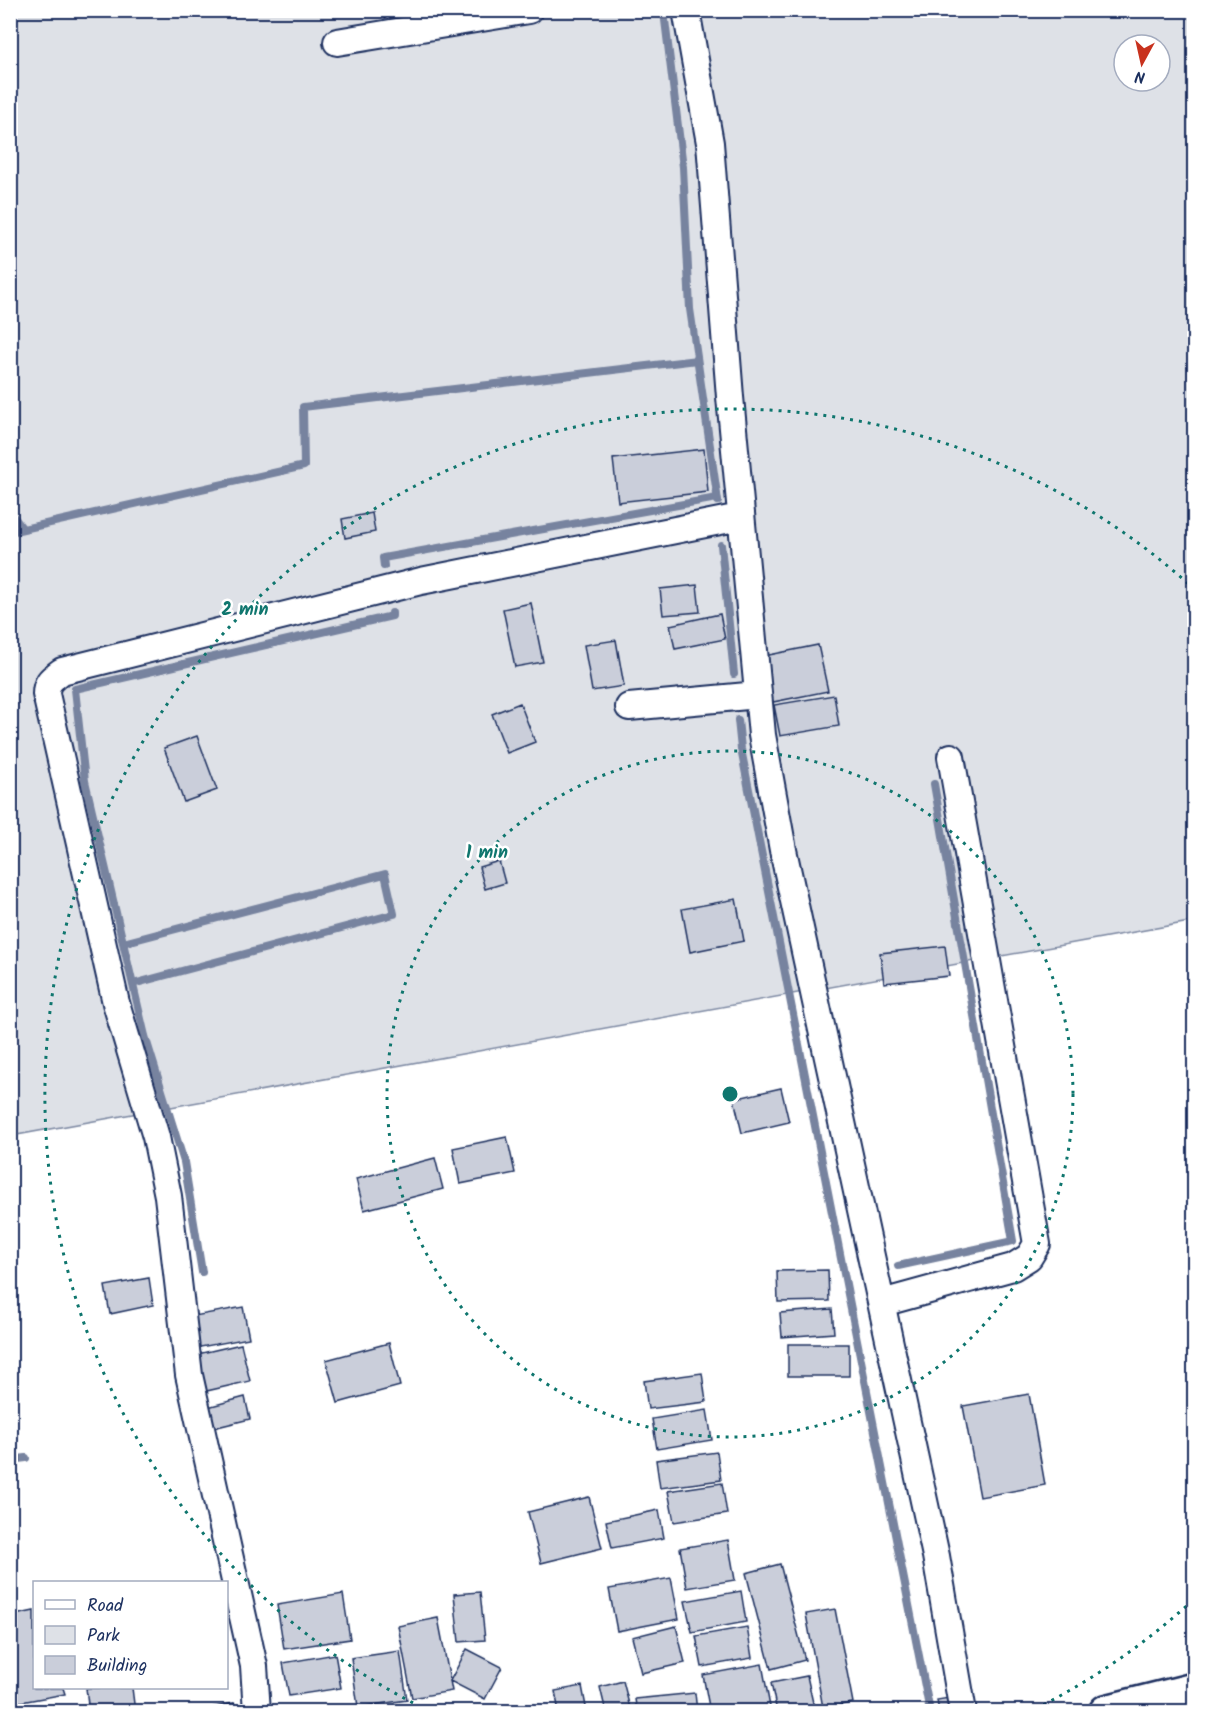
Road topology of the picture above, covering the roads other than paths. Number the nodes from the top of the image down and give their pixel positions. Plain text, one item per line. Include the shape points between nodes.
1 (529, 10) edge
2 (686, 10) edge
3 (337, 42) dead end
4 (740, 517) junction
5 (758, 695) junction
6 (629, 707) dead end
7 (951, 757) dead end
8 (882, 1303) junction
9 (1194, 1689) edge
10 (257, 1712) edge
11 (963, 1712) edge
12 (1106, 1712) edge

1 - 3 street
2 - 4 street via 710,143
4 - 5 street
4 - 10 street via 421,581 62,671 46,686 116,1003 156,1137 168,1196 189,1375 254,1666
5 - 6 street
5 - 8 street via 783,850
7 - 8 street via 1037,1244 1029,1257 1013,1267
8 - 11 street via 936,1556
9 - 12 highway

